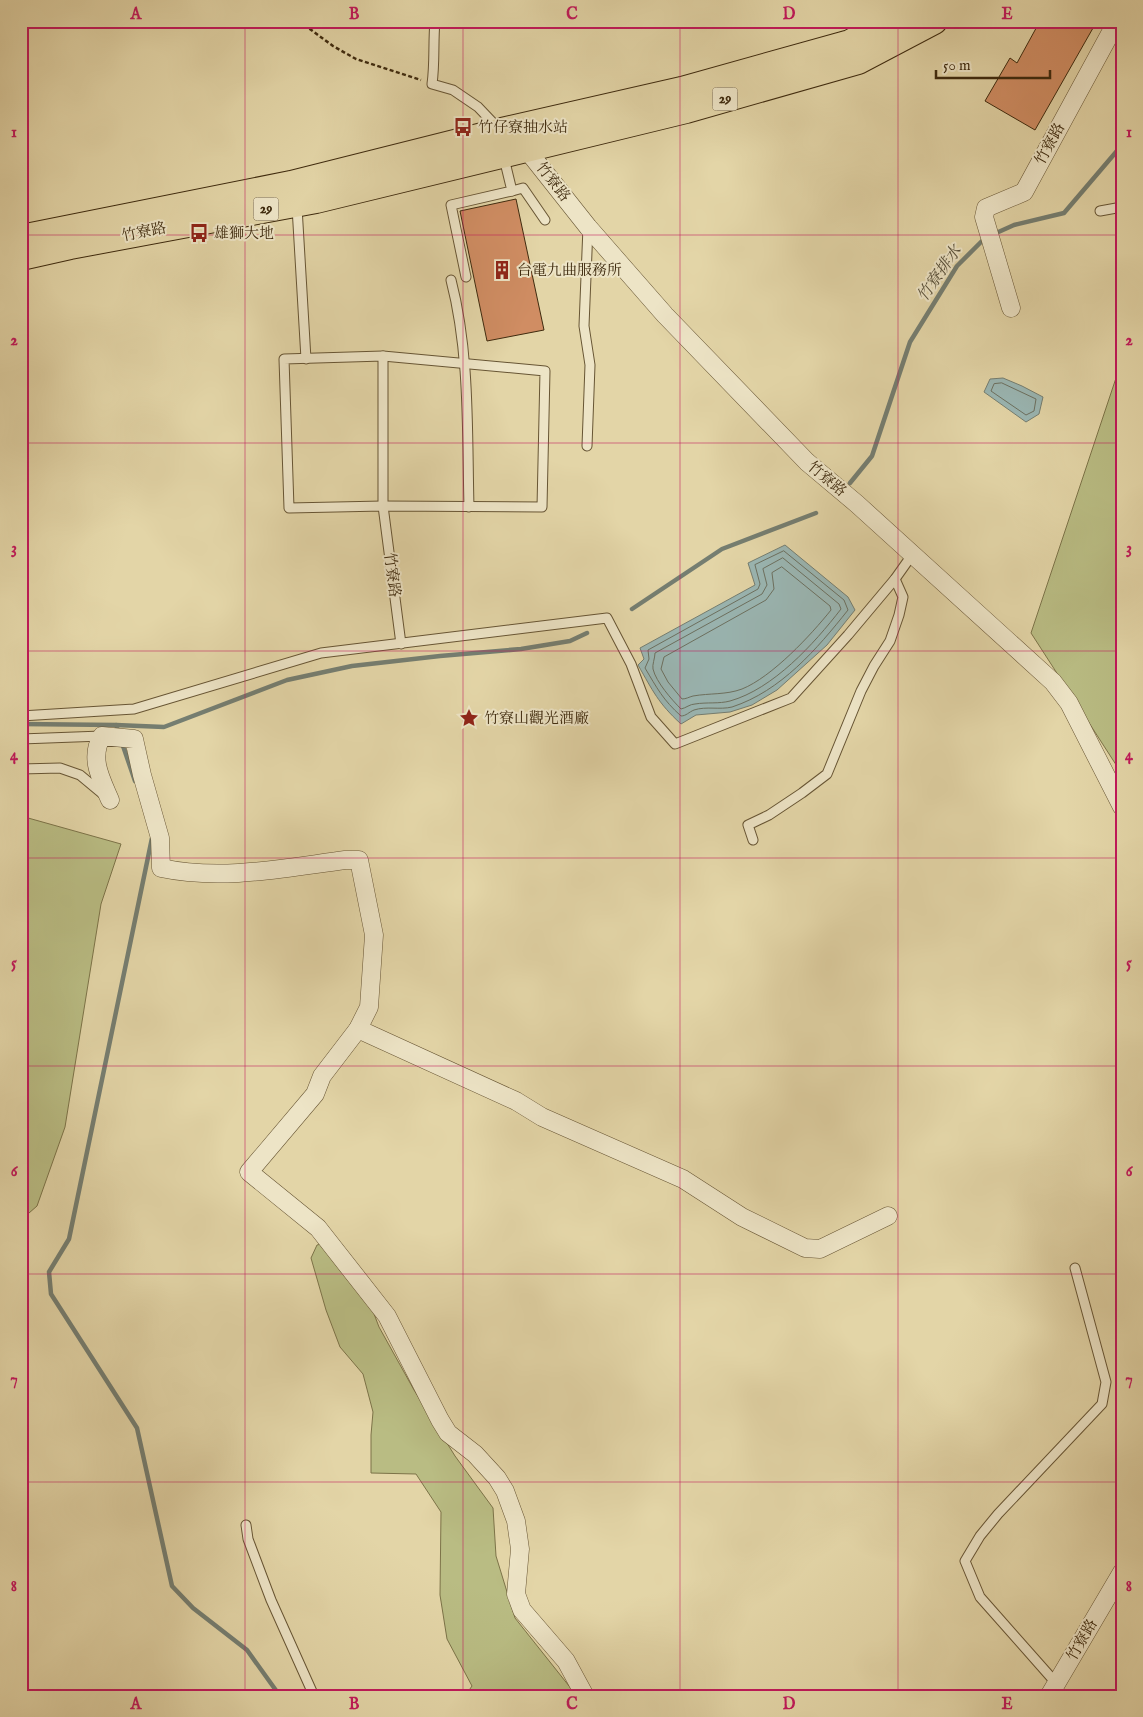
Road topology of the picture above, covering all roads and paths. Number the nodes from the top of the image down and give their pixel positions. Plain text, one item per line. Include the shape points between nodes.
1 (299, 21) edge
2 (435, 21) edge
3 (890, 21) edge
4 (934, 21) edge
5 (1118, 21) edge
6 (432, 84) junction
7 (510, 145) junction
8 (512, 191) junction
9 (294, 194) junction
10 (1122, 207) edge
11 (1100, 211) dead end
12 (545, 220) dead end
13 (588, 227) junction
14 (21, 238) edge
15 (21, 257) edge
16 (466, 277) dead end
17 (451, 280) dead end
18 (1011, 308) dead end
19 (383, 356) junction
20 (306, 359) junction
21 (465, 363) junction
22 (587, 446) dead end
23 (383, 506) junction
24 (469, 507) junction
25 (912, 555) junction
26 (895, 579) junction
27 (401, 644) junction
28 (21, 716) edge
29 (102, 736) junction
30 (21, 739) edge
31 (21, 769) edge
32 (110, 800) joint
33 (1122, 807) edge
34 (752, 840) dead end
35 (358, 1029) junction
36 (888, 1216) dead end
37 (1075, 1268) dead end
38 (246, 1525) dead end
39 (1122, 1572) edge
40 (1053, 1689) edge
41 (314, 1696) edge
42 (585, 1696) edge

1 - 6 path via 356,59
2 - 6 lane
3 - 7 main road, 竹寮路 / 29 via 841,46 682,90
4 - 7 main road, 竹寮路 / 29 via 858,61 686,110
5 - 18 street, 竹寮路 via 1024,192 986,208 984,217
6 - 7 lane via 454,90 478,107
7 - 8 lane
7 - 9 main road, 竹寮路 / 29
7 - 13 street, 竹寮路
8 - 12 lane via 523,188
8 - 16 lane via 451,205
9 - 14 main road, 竹寮路 / 29
9 - 15 main road, 竹寮路 / 29
9 - 20 lane
10 - 11 lane
13 - 22 lane via 584,326 590,365
13 - 25 street, 竹寮路 via 665,316 807,462
17 - 21 lane
19 - 20 lane
19 - 21 lane
19 - 23 lane, 竹寮路
20 - 23 lane via 284,359 289,508
21 - 24 lane
21 - 24 lane via 545,370 542,507
23 - 24 lane
23 - 27 lane, 竹寮路
25 - 26 lane
25 - 33 street, 竹寮路 via 1053,682 1069,703
26 - 27 lane via 791,698 675,744 651,717 631,664 607,618
26 - 34 lane via 902,597 890,641 861,691 827,774 770,815 748,825
27 - 28 lane via 321,653 134,709
29 - 30 lane
29 - 32 street via 96,746 97,768
29 - 35 street via 134,738 160,838 162,868 233,874 359,860 374,936 369,1007
31 - 32 lane via 60,768 80,775
35 - 36 street via 683,1180 742,1218 805,1248 820,1249
35 - 42 street via 322,1076 316,1094 249,1172 318,1228 387,1316 448,1433 475,1454 497,1478 516,1521 520,1549 516,1594 522,1610 566,1661
37 - 40 lane via 1106,1382 1102,1404 998,1514 965,1561 980,1597
38 - 41 lane via 270,1600
39 - 40 street, 竹寮路

